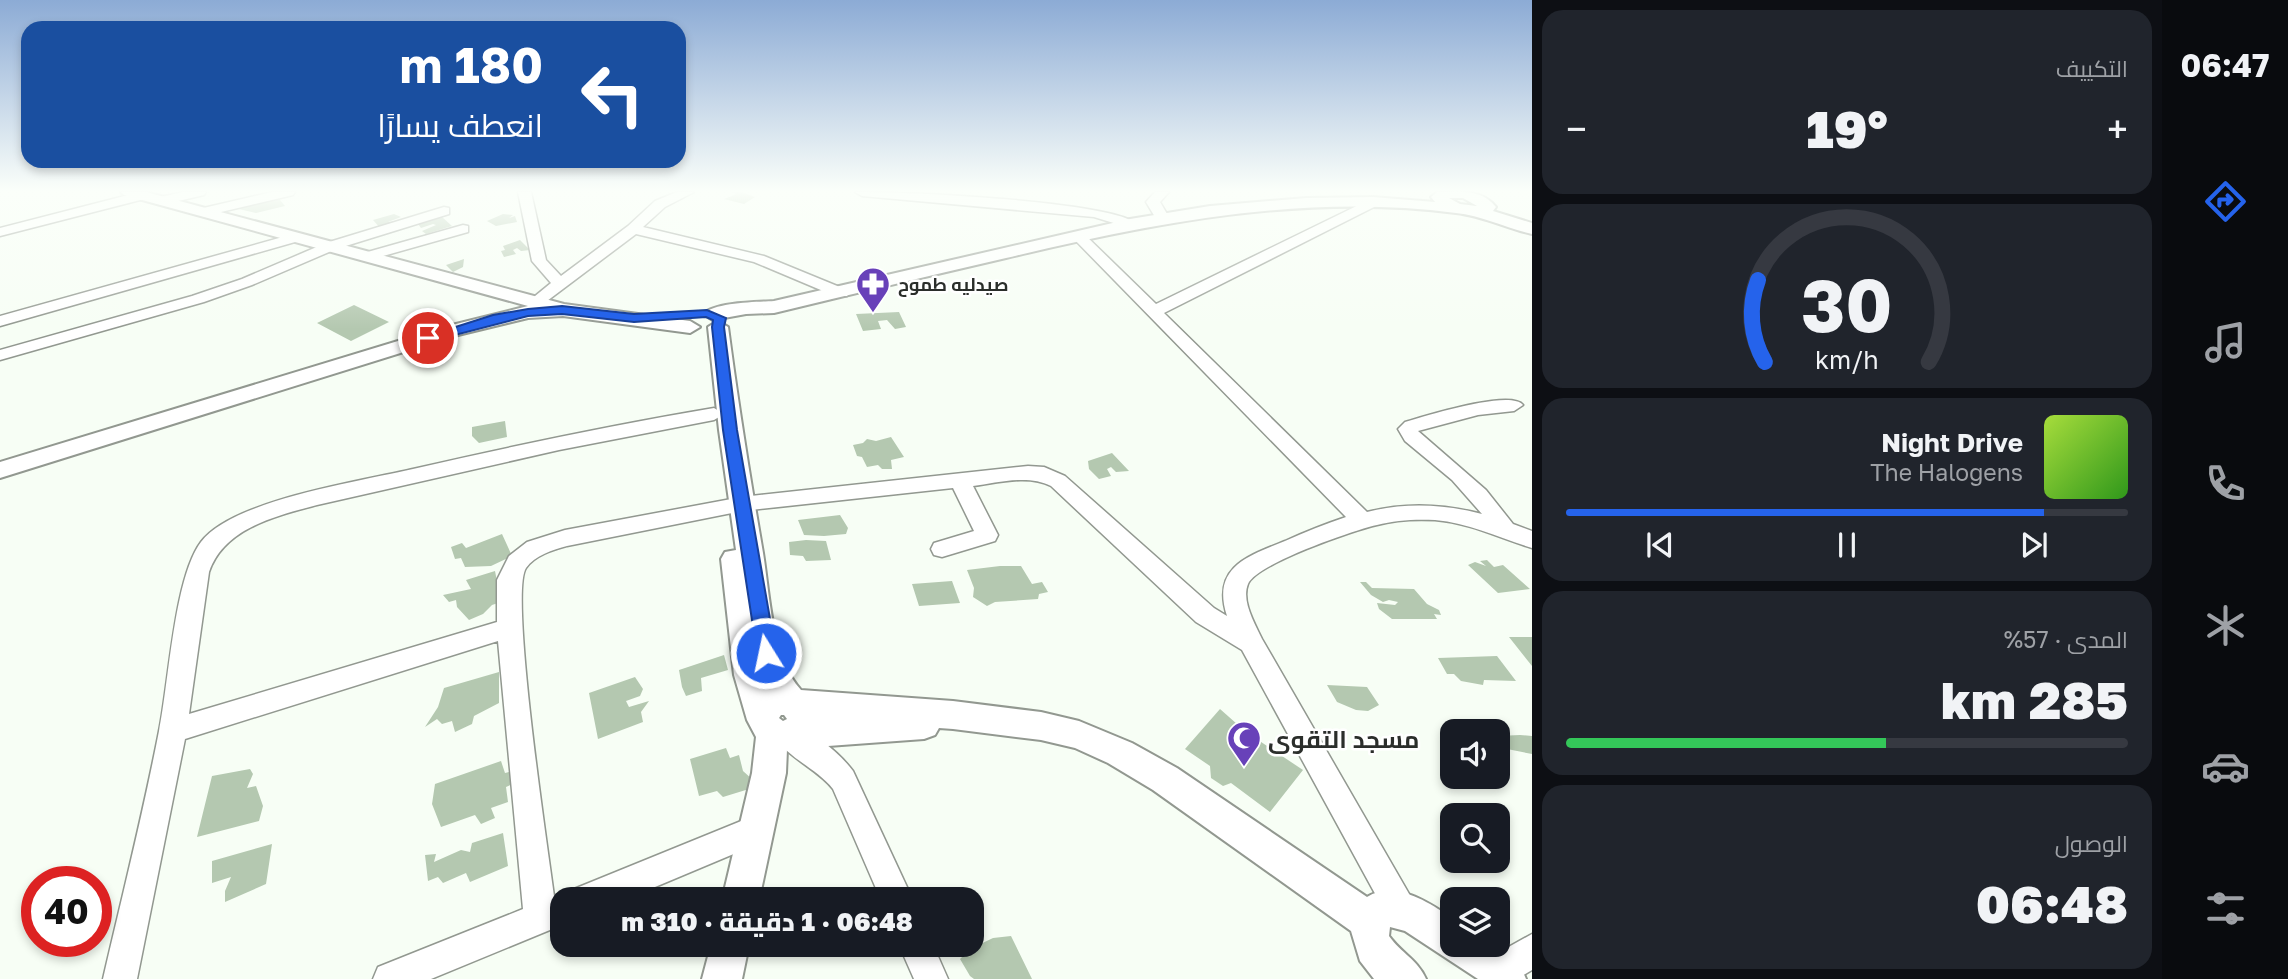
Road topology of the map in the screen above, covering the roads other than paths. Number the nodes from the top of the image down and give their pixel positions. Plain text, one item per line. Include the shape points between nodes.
1 (1079, 237) edge
2 (294, 238) edge
3 (300, 238) edge
4 (358, 238) edge
5 (433, 238) edge
6 (534, 238) edge
7 (621, 238) edge
8 (669, 238) edge
9 (1076, 238) edge
10 (1302, 238) edge
11 (331, 246) junction
12 (369, 256) junction
13 (560, 284) junction
14 (841, 293) junction
15 (537, 301) junction
16 (562, 310) junction
17 (1153, 312) junction
18 (0, 321) edge
19 (705, 323) junction
20 (0, 355) edge
21 (1514, 405) dead end
22 (713, 414) junction
23 (0, 470) edge
24 (959, 480) junction
25 (734, 506) junction
26 (1361, 519) junction
27 (1504, 528) junction
28 (1532, 540) edge
29 (942, 550) dead end
30 (509, 628) junction
31 (1251, 643) junction
32 (783, 721) junction
33 (173, 731) junction
34 (756, 830) junction
35 (617, 887) edge
36 (743, 887) edge
37 (891, 887) edge
38 (550, 906) edge
39 (550, 913) edge
40 (1386, 916) junction
41 (1440, 936) edge
42 (1532, 951) edge
43 (727, 957) edge
44 (921, 957) edge
45 (1481, 957) edge
46 (1502, 975) edge
47 (120, 979) edge
48 (390, 979) edge
49 (722, 979) edge
50 (931, 979) edge
51 (1406, 979) edge

1 - 17 street
2 - 18 street
3 - 11 street
4 - 11 street
5 - 12 street
6 - 13 street via 539,261
7 - 13 street
8 - 14 street via 758,259
9 - 14 street
10 - 17 street
11 - 12 street
11 - 20 street via 198,299
12 - 15 street
13 - 15 street
14 - 19 street
15 - 16 street
16 - 19 street via 648,323
16 - 23 street via 528,312 451,331
17 - 26 street
19 - 22 street
19 - 25 street
21 - 27 street via 1478,409 1408,429 1479,495
22 - 25 street
22 - 33 street via 306,501 230,529 204,551 197,572
24 - 25 street
24 - 29 street via 987,535
24 - 31 street via 1028,473 1058,481 1205,615
25 - 30 street via 565,538 535,548 517,562 509,580
25 - 32 street via 749,675
26 - 27 street via 1396,511 1444,512
26 - 31 street via 1244,572 1235,587 1236,607
27 - 28 street
30 - 33 street
30 - 38 street
31 - 40 street
32 - 34 street
32 - 37 street via 844,780
32 - 40 street via 1005,721 1079,736 1131,758
33 - 47 street
34 - 35 street
34 - 36 street
39 - 48 street
40 - 41 street
40 - 51 street via 1369,936 1378,955
42 - 46 street
43 - 49 street
44 - 50 street
45 - 46 street

